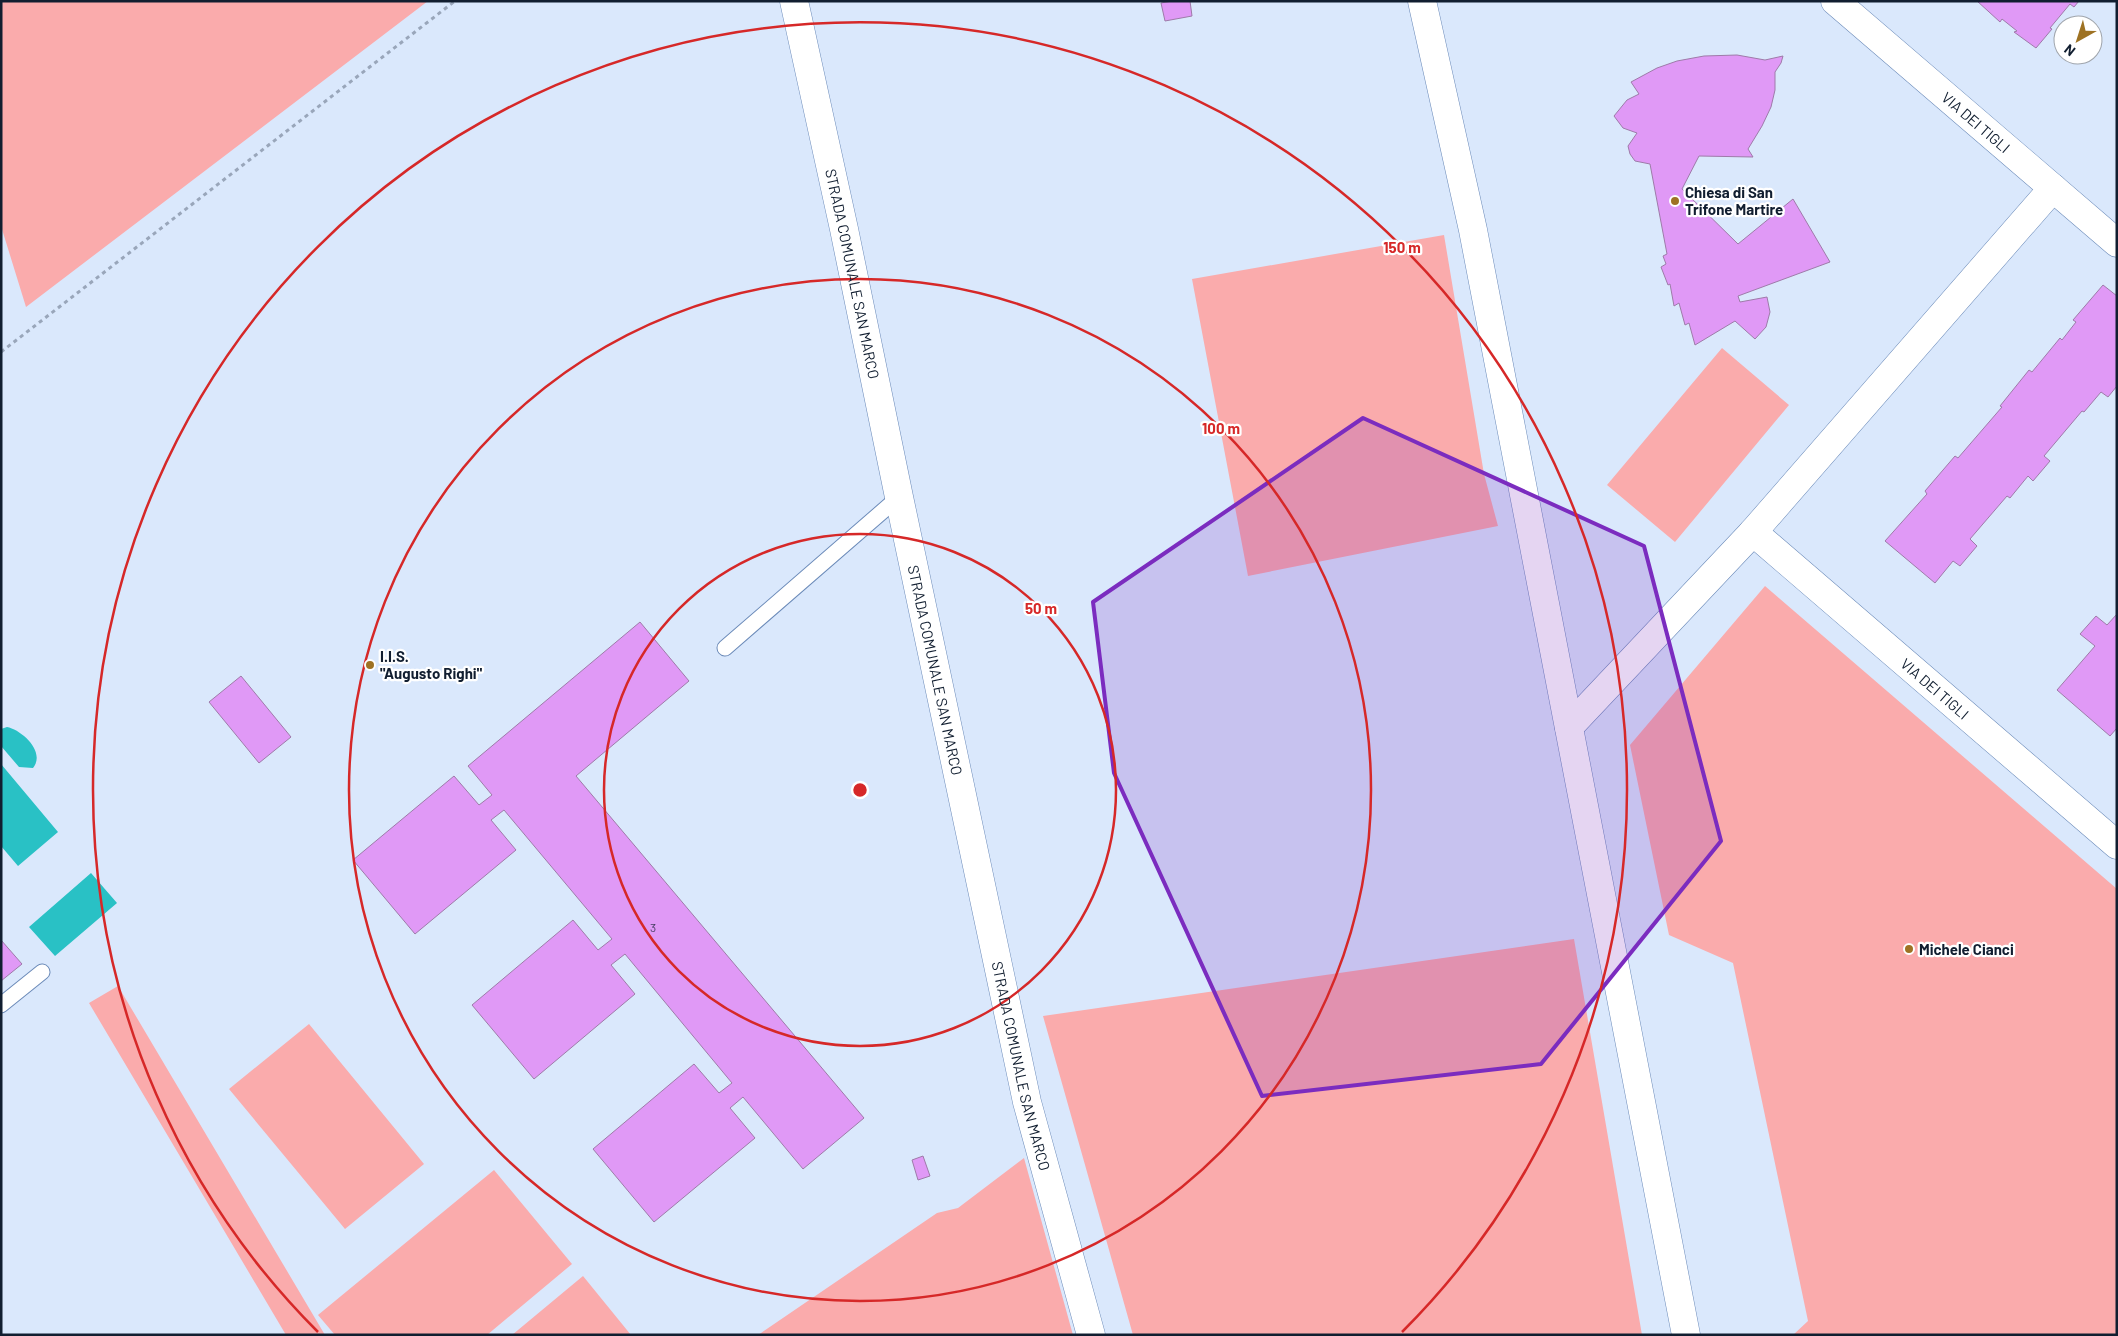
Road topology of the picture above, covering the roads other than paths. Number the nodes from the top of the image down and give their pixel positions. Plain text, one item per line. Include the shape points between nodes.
1 (794, 1) edge
2 (1422, 1) edge
3 (1835, 1) edge
4 (2053, 188) junction
5 (2117, 243) edge
6 (898, 497) junction
7 (1752, 532) junction
8 (725, 648) dead end
9 (1569, 727) junction
10 (2117, 845) edge
11 (42, 972) dead end
12 (1, 1005) edge
13 (1090, 1335) edge
14 (1686, 1335) edge

1 - 6 street, STRADA COMUNALE SAN MARCO
2 - 9 street via 1474,230
3 - 4 street, VIA DEI TIGLI
4 - 5 street, VIA DEI TIGLI
4 - 7 street
6 - 8 lane
6 - 13 street, STRADA COMUNALE SAN MARCO via 1027,1102
7 - 9 street
7 - 10 street, VIA DEI TIGLI
9 - 14 street
11 - 12 lane

